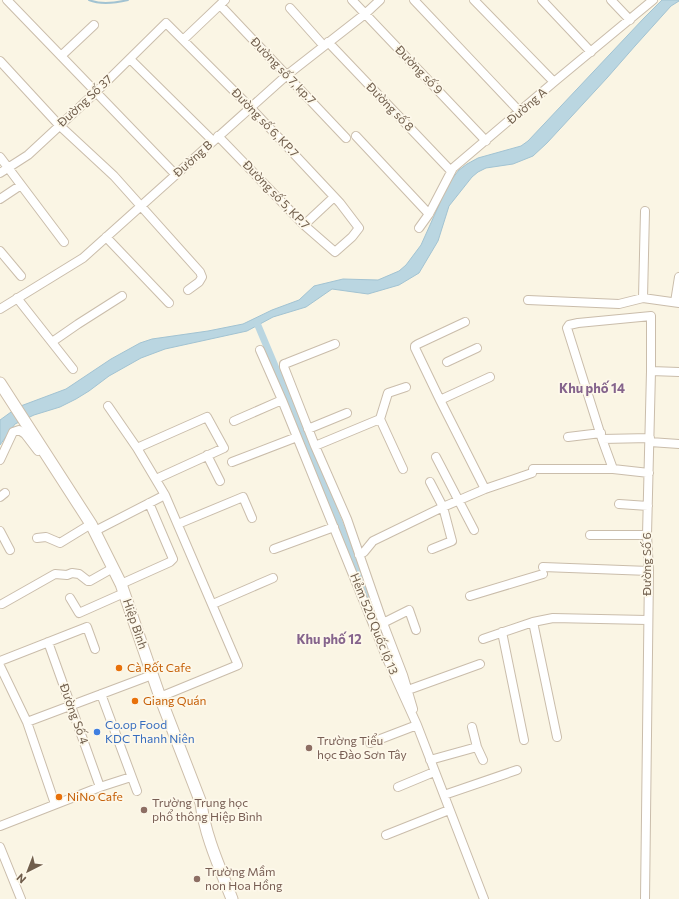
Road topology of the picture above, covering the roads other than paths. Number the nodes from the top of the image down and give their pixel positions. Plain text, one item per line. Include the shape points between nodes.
1 (7, 0) edge
2 (352, 0) edge
3 (380, 0) edge
4 (414, 0) edge
5 (474, 0) edge
6 (542, 0) edge
7 (611, 0) edge
8 (653, 0) edge
9 (222, 2) edge
10 (290, 8) dead end
11 (365, 14) junction
12 (630, 20) junction
13 (166, 23) joint
14 (94, 25) dead end
15 (182, 40) junction
16 (326, 44) junction
17 (590, 52) junction
18 (61, 56) junction
19 (130, 59) junction
20 (0, 61) edge
21 (287, 75) junction
22 (554, 82) junction
23 (96, 92) junction
24 (250, 107) junction
25 (520, 112) junction
26 (60, 126) junction
27 (356, 136) dead end
28 (346, 138) dead end
29 (216, 139) junction
30 (486, 141) junction
31 (0, 157) edge
32 (8, 168) junction
33 (451, 171) junction
34 (0, 173) edge
35 (176, 175) junction
36 (21, 185) junction
37 (334, 197) junction
38 (0, 199) edge
39 (141, 206) junction
40 (645, 212) dead end
41 (429, 214) junction
42 (304, 225) junction
43 (419, 228) dead end
44 (106, 237) junction
45 (64, 242) dead end
46 (0, 251) edge
47 (335, 252) joint
48 (21, 276) dead end
49 (679, 277) edge
50 (188, 290) dead end
51 (122, 296) dead end
52 (17, 298) junction
53 (643, 298) junction
54 (528, 300) dead end
55 (677, 302) edge
56 (169, 303) dead end
57 (0, 309) edge
58 (465, 322) dead end
59 (52, 342) junction
60 (335, 344) dead end
61 (477, 348) dead end
62 (260, 350) dead end
63 (446, 362) dead end
64 (74, 369) dead end
65 (651, 371) junction
66 (679, 372) edge
67 (490, 377) dead end
68 (0, 383) edge
69 (406, 387) dead end
70 (282, 400) junction
71 (440, 400) junction
72 (108, 406) dead end
73 (347, 413) dead end
74 (380, 419) junction
75 (234, 421) dead end
76 (308, 429) junction
77 (602, 436) junction
78 (297, 437) junction
79 (568, 437) dead end
80 (650, 440) junction
81 (679, 444) edge
82 (315, 446) junction
83 (137, 448) junction
84 (207, 455) junction
85 (436, 457) dead end
86 (0, 460) edge
87 (232, 462) dead end
88 (403, 469) dead end
89 (613, 469) junction
90 (649, 472) junction
91 (59, 473) junction
92 (156, 479) junction
93 (220, 481) dead end
94 (430, 482) dead end
95 (485, 489) junction
96 (165, 495) junction
97 (460, 500) junction
98 (149, 503) junction
99 (619, 504) dead end
100 (648, 506) junction
101 (443, 507) junction
102 (252, 518) dead end
103 (178, 524) junction
104 (93, 527) junction
105 (334, 527) junction
106 (474, 530) dead end
107 (0, 531) edge
108 (590, 535) dead end
109 (647, 535) junction
110 (37, 538) dead end
111 (274, 549) dead end
112 (432, 549) dead end
113 (10, 550) dead end
114 (359, 555) junction
115 (113, 568) junction
116 (649, 571) junction
117 (273, 578) dead end
118 (122, 588) junction
119 (470, 596) dead end
120 (70, 598) dead end
121 (2, 604) dead end
122 (213, 604) junction
123 (647, 620) junction
124 (533, 622) junction
125 (383, 623) junction
126 (416, 630) dead end
127 (502, 632) junction
128 (483, 639) dead end
129 (48, 642) junction
130 (95, 649) dead end
131 (0, 661) edge
132 (480, 664) dead end
133 (0, 666) edge
134 (152, 675) junction
135 (408, 690) junction
136 (101, 694) junction
137 (160, 697) junction
138 (71, 705) junction
139 (413, 717) junction
140 (26, 722) junction
141 (417, 725) junction
142 (472, 727) dead end
143 (557, 737) dead end
144 (524, 740) dead end
145 (370, 743) dead end
146 (477, 746) junction
147 (430, 760) junction
148 (483, 760) dead end
149 (517, 770) dead end
150 (434, 772) junction
151 (131, 777) junction
152 (100, 787) junction
153 (398, 787) dead end
154 (137, 791) dead end
155 (444, 795) junction
156 (56, 804) junction
157 (449, 810) junction
158 (0, 826) edge
159 (386, 835) dead end
160 (0, 847) edge
161 (21, 899) edge
162 (232, 899) edge
163 (484, 899) edge
164 (645, 899) edge

1 - 18 street
2 - 11 street, Đường số 9
3 - 11 street, Đường B
4 - 25 street
5 - 22 street
6 - 17 street
7 - 12 street
8 - 12 street, Đường A
9 - 15 street
9 - 21 street, Đường số 7, kp.7
10 - 16 street, Đường số 8
11 - 16 street, Đường B
11 - 30 street, Đường số 9
12 - 17 street, Đường A
13 - 15 street, Đường số 6, KP.7
13 - 19 street, Đường Số 37
14 - 18 street
15 - 24 street, Đường số 6, KP.7
16 - 21 street, Đường B
16 - 33 street, Đường số 8
17 - 22 street, Đường A
18 - 23 street
19 - 23 street, Đường Số 37
19 - 29 street, Đường số 5, KP.7
20 - 26 street
21 - 24 street, Đường B
21 - 28 street, Đường số 7, kp.7
22 - 25 street, Đường A
23 - 26 street, Đường Số 37
23 - 35 street
24 - 29 street, Đường B
24 - 37 street, Đường số 6, KP.7
25 - 30 street, Đường A
26 - 32 street, Đường Số 37 via 28,155
26 - 39 street via 114,176
27 - 41 street
29 - 35 street, Đường B
29 - 42 street, Đường số 5, KP.7
30 - 33 street, Đường A
31 - 32 street
32 - 34 street, Đường Số 37
32 - 36 street
33 - 41 street, Đường A
35 - 39 street, Đường B
36 - 38 street
36 - 45 street
37 - 42 street
37 - 47 street, Đường số 6, KP.7 via 358,228
39 - 44 street, Đường B
39 - 50 street via 200,272 202,277 199,282
40 - 53 street
41 - 43 street, Đường A
42 - 47 street, Đường số 5, KP.7
44 - 52 street, Đường B via 83,258
44 - 56 street
46 - 48 street
49 - 55 street
51 - 59 street
52 - 57 street, Đường B
52 - 59 street
53 - 54 street via 619,304
53 - 55 street
58 - 71 street via 415,346
59 - 64 street
60 - 76 street via 284,364
61 - 63 street
62 - 70 street, Hẻm 520 Quốc lộ 13
65 - 66 street
65 - 77 street, Đường Số 6 via 651,316 569,325 567,328
65 - 80 street, Đường Số 6
67 - 71 street
68 - 91 main road, Hiệp Bình
69 - 74 street via 388,393
70 - 75 street
70 - 78 street, Hẻm 520 Quốc lộ 13
71 - 95 street
72 - 83 street
73 - 76 street
74 - 82 street
74 - 88 street
76 - 82 street
77 - 79 street
77 - 80 street
77 - 89 street
78 - 87 street
78 - 105 street, Hẻm 520 Quốc lộ 13
80 - 81 street
80 - 90 street, Đường Số 6
82 - 114 street via 347,519
83 - 84 street via 207,417 224,448
83 - 92 street
84 - 92 street
84 - 93 street
85 - 97 street
86 - 91 street via 13,432 19,430 31,441 52,470
89 - 90 street
89 - 95 street via 533,471
90 - 100 street, Đường Số 6
91 - 104 main road, Hiệp Bình
92 - 96 street
94 - 101 street
95 - 97 street
96 - 98 street
96 - 103 street
97 - 101 street
97 - 106 street
98 - 104 street
98 - 118 street via 173,559
99 - 100 street
100 - 109 street, Đường Số 6
101 - 112 street via 452,541
101 - 114 street via 373,541
102 - 103 street via 243,497
103 - 122 street
104 - 110 street via 60,543
104 - 115 main road, Hiệp Bình
105 - 111 street
105 - 139 street, Hẻm 520 Quốc lộ 13
107 - 113 street
108 - 109 street
109 - 116 street, Đường Số 6
114 - 125 street
115 - 118 main road, Hiệp Bình
115 - 121 street via 90,581 79,574 55,574
116 - 119 street via 543,571
116 - 123 street, Đường Số 6
117 - 122 street
118 - 120 street via 78,613
118 - 134 main road, Hiệp Bình
122 - 137 street via 238,665
123 - 124 street via 553,618
123 - 164 street, Đường Số 6
124 - 127 street
124 - 143 street
125 - 126 street via 409,610
125 - 135 street
127 - 128 street
127 - 144 street
129 - 130 street via 87,627
129 - 131 street
129 - 138 street, Đường Số 4
132 - 135 street
133 - 140 street
134 - 136 street
134 - 137 main road, Hiệp Bình
135 - 139 street via 413,706
136 - 138 street
136 - 151 street
137 - 162 main road, Hiệp Bình via 201,803 202,816
138 - 140 street
138 - 152 street, Đường Số 4
139 - 141 street, Hẻm 520 Quốc lộ 13
140 - 156 street
141 - 145 street
141 - 147 street, Hẻm 520 Quốc lộ 13
142 - 146 street
146 - 147 street
146 - 148 street
147 - 150 street, Hẻm 520 Quốc lộ 13
149 - 155 street
150 - 153 street
150 - 155 street, Hẻm 520 Quốc lộ 13
151 - 152 street
151 - 154 street
152 - 156 street
155 - 157 street, Hẻm 520 Quốc lộ 13
156 - 158 street
157 - 159 street
157 - 163 street, Hẻm 520 Quốc lộ 13
160 - 161 street

